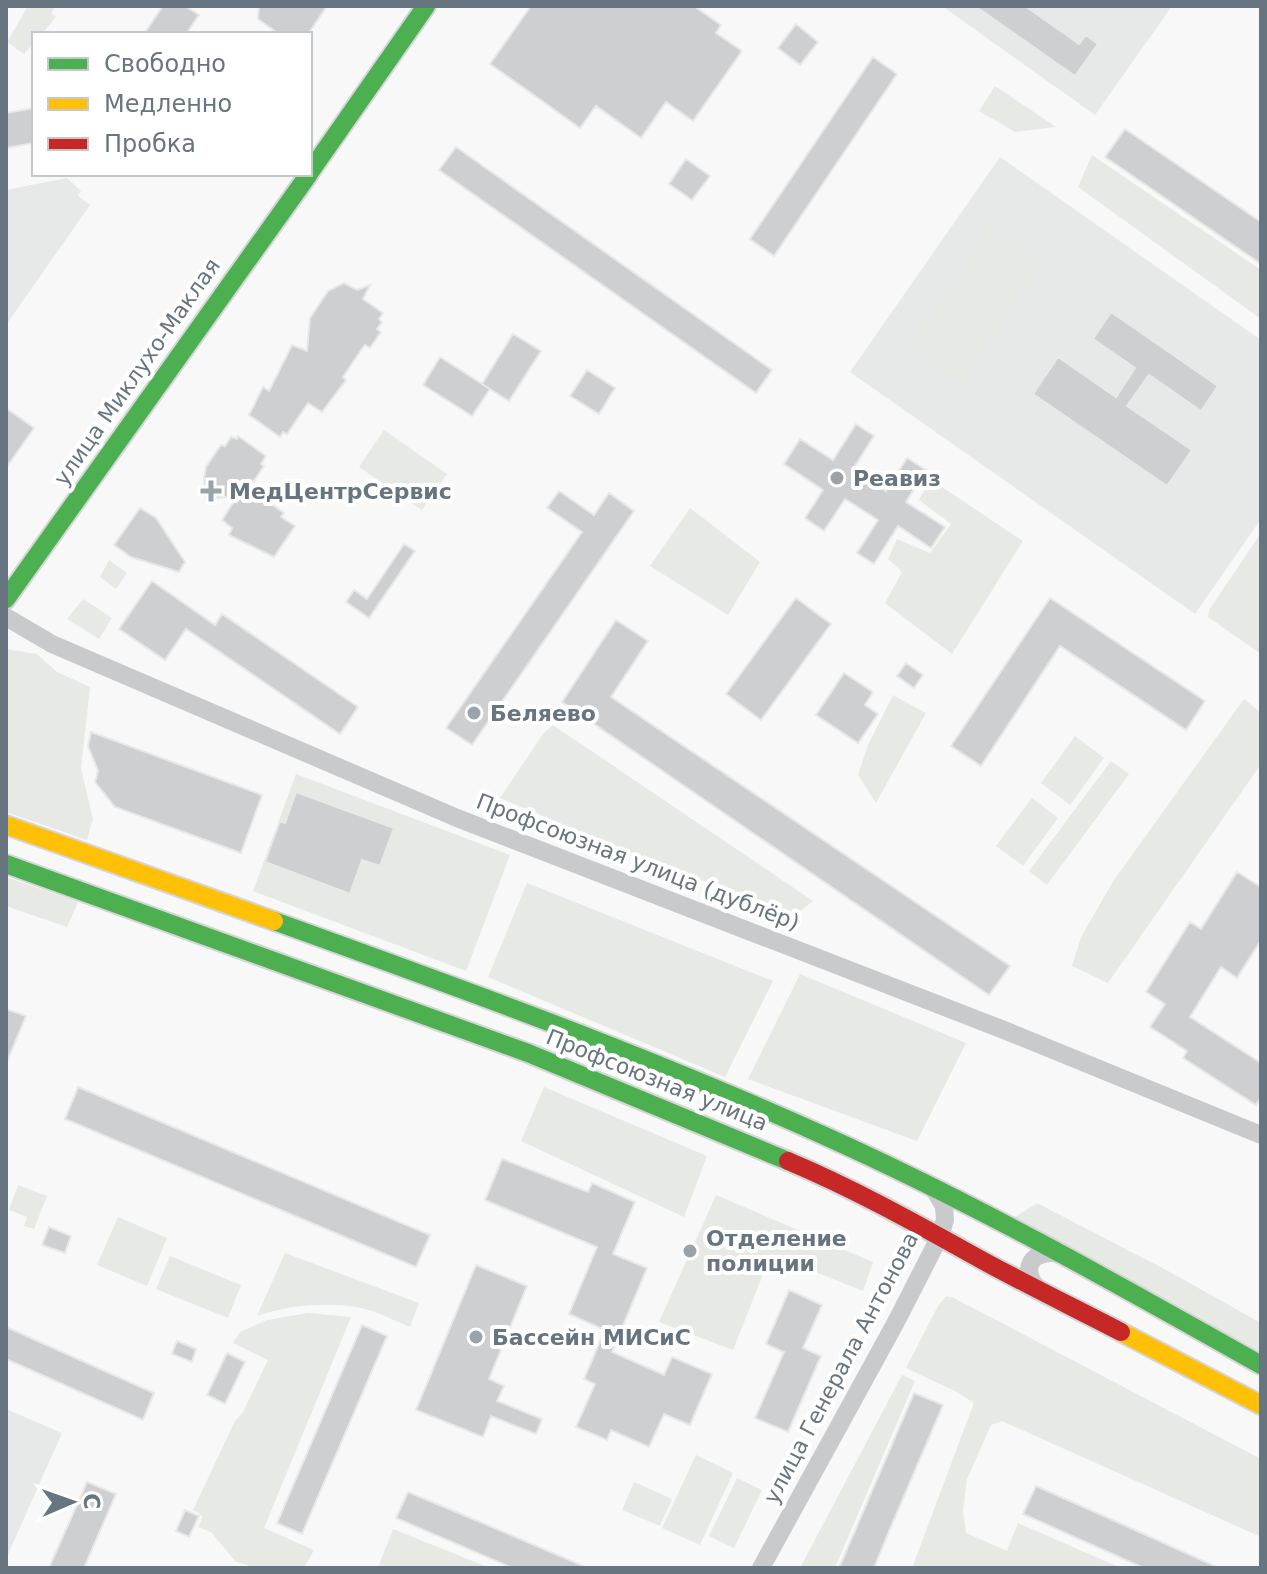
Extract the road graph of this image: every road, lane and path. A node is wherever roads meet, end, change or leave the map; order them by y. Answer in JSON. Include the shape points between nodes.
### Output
{"nodes":[{"id":1,"x":426,"y":6,"type":"edge"},
{"id":2,"x":312,"y":169,"type":"edge"},
{"id":3,"x":307,"y":176,"type":"edge"},
{"id":4,"x":6,"y":599,"type":"edge"},
{"id":5,"x":6,"y":617,"type":"edge"},
{"id":6,"x":6,"y":825,"type":"edge"},
{"id":7,"x":6,"y":864,"type":"edge"},
{"id":8,"x":1261,"y":1135,"type":"edge"},
{"id":9,"x":934,"y":1188,"type":"junction"},
{"id":10,"x":940,"y":1236,"type":"junction"},
{"id":11,"x":1056,"y":1253,"type":"junction"},
{"id":12,"x":1038,"y":1289,"type":"junction"},
{"id":13,"x":1261,"y":1365,"type":"edge"},
{"id":14,"x":1261,"y":1405,"type":"edge"},
{"id":15,"x":761,"y":1568,"type":"edge"}],
"edges":[{"from":1,"to":2,"type":"main road","name":"улица Миклухо-Маклая"},
{"from":3,"to":4,"type":"main road","name":"улица Миклухо-Маклая"},
{"from":5,"to":8,"type":"street","name":"Профсоюзная улица (дублёр)","via":[[52,644],[457,818]]},
{"from":6,"to":9,"type":"main road","name":"Профсоюзная улица","via":[[579,1034],[752,1104]]},
{"from":7,"to":10,"type":"main road","name":"Профсоюзная улица","via":[[528,1053],[815,1172]]},
{"from":9,"to":10,"type":"street","name":"улица Генерала Антонова","via":[[944,1206]]},
{"from":9,"to":11,"type":"main road","name":"Профсоюзная улица"},
{"from":10,"to":12,"type":"main road","name":"Профсоюзная улица"},
{"from":10,"to":15,"type":"street","name":"улица Генерала Антонова"},
{"from":11,"to":12,"type":"street","via":[[1032,1259],[1032,1282]]},
{"from":11,"to":13,"type":"main road","name":"Профсоюзная улица"},
{"from":12,"to":14,"type":"main road","name":"Профсоюзная улица"}]}
